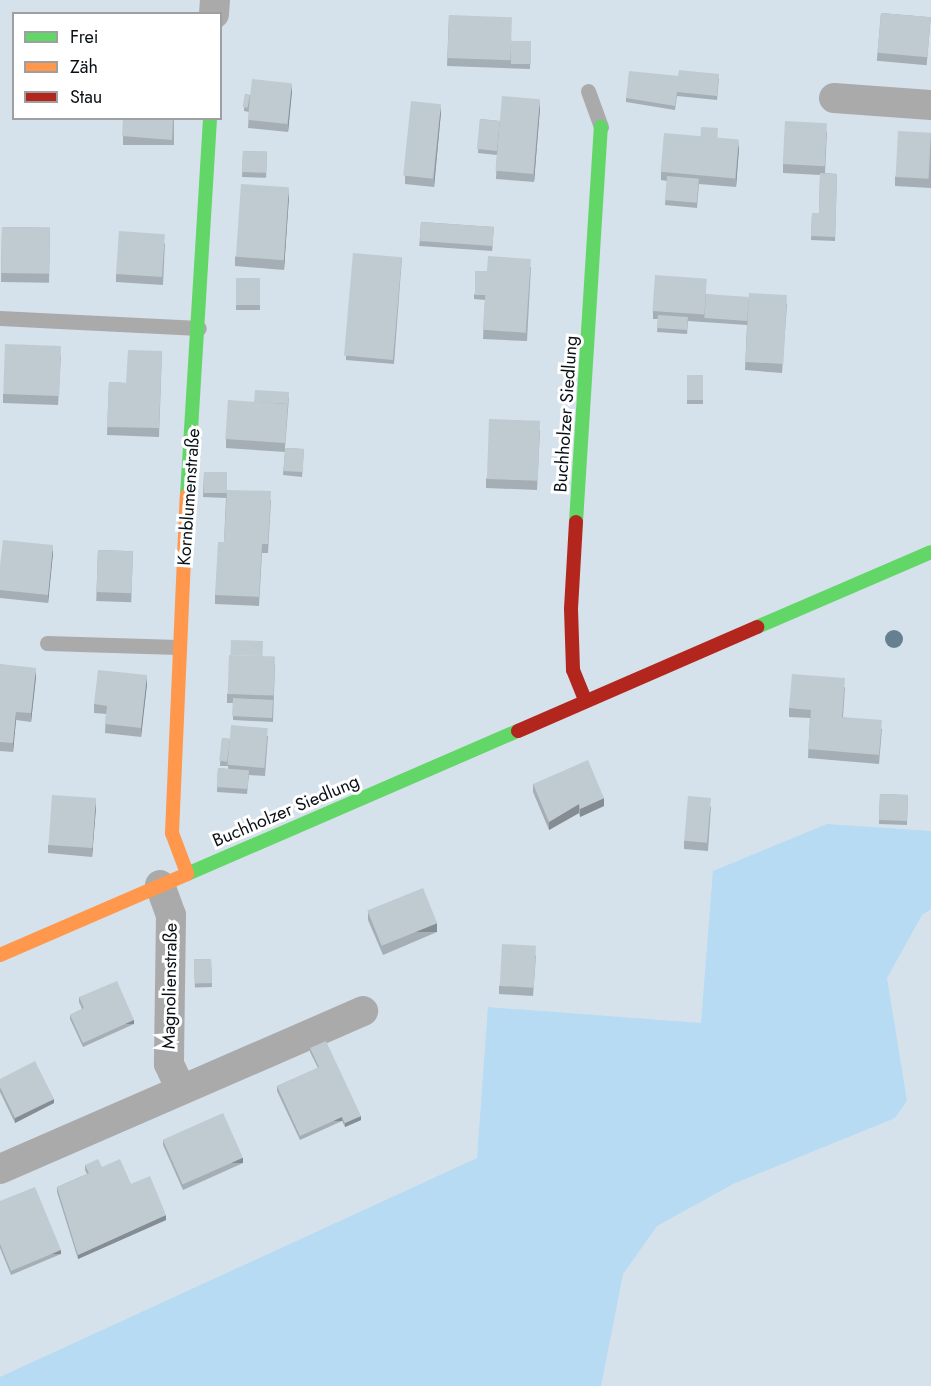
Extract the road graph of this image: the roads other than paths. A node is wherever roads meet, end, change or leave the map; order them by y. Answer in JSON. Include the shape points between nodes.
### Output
{"nodes":[{"id":1,"x":588,"y":91,"type":"dead end"},
{"id":2,"x":834,"y":98,"type":"dead end"},
{"id":3,"x":931,"y":105,"type":"edge"},
{"id":4,"x":210,"y":120,"type":"edge"},
{"id":5,"x":601,"y":127,"type":"joint"},
{"id":6,"x":0,"y":318,"type":"edge"},
{"id":7,"x":199,"y":328,"type":"junction"},
{"id":8,"x":931,"y":552,"type":"edge"},
{"id":9,"x":47,"y":643,"type":"dead end"},
{"id":10,"x":178,"y":647,"type":"junction"},
{"id":11,"x":585,"y":700,"type":"junction"},
{"id":12,"x":187,"y":873,"type":"junction"},
{"id":13,"x":160,"y":885,"type":"junction"},
{"id":14,"x":0,"y":955,"type":"edge"},
{"id":15,"x":363,"y":1011,"type":"dead end"},
{"id":16,"x":180,"y":1088,"type":"junction"},
{"id":17,"x":0,"y":1169,"type":"edge"}],
"edges":[{"from":1,"to":5,"type":"lane"},
{"from":2,"to":3,"type":"street"},
{"from":4,"to":7,"type":"street","name":"Kornblumenstraße"},
{"from":5,"to":11,"type":"street","name":"Buchholzer Siedlung","via":[[571,609],[573,670]]},
{"from":6,"to":7,"type":"lane"},
{"from":7,"to":10,"type":"street","name":"Kornblumenstraße"},
{"from":8,"to":11,"type":"street","name":"Buchholzer Siedlung"},
{"from":9,"to":10,"type":"lane"},
{"from":10,"to":12,"type":"street","name":"Kornblumenstraße","via":[[172,833]]},
{"from":11,"to":12,"type":"street","name":"Buchholzer Siedlung"},
{"from":12,"to":13,"type":"street","name":"Buchholzer Siedlung"},
{"from":13,"to":14,"type":"street","name":"Buchholzer Siedlung"},
{"from":13,"to":16,"type":"street","name":"Magnolienstraße","via":[[171,915],[169,1064]]},
{"from":15,"to":16,"type":"street"},
{"from":16,"to":17,"type":"street"}]}
